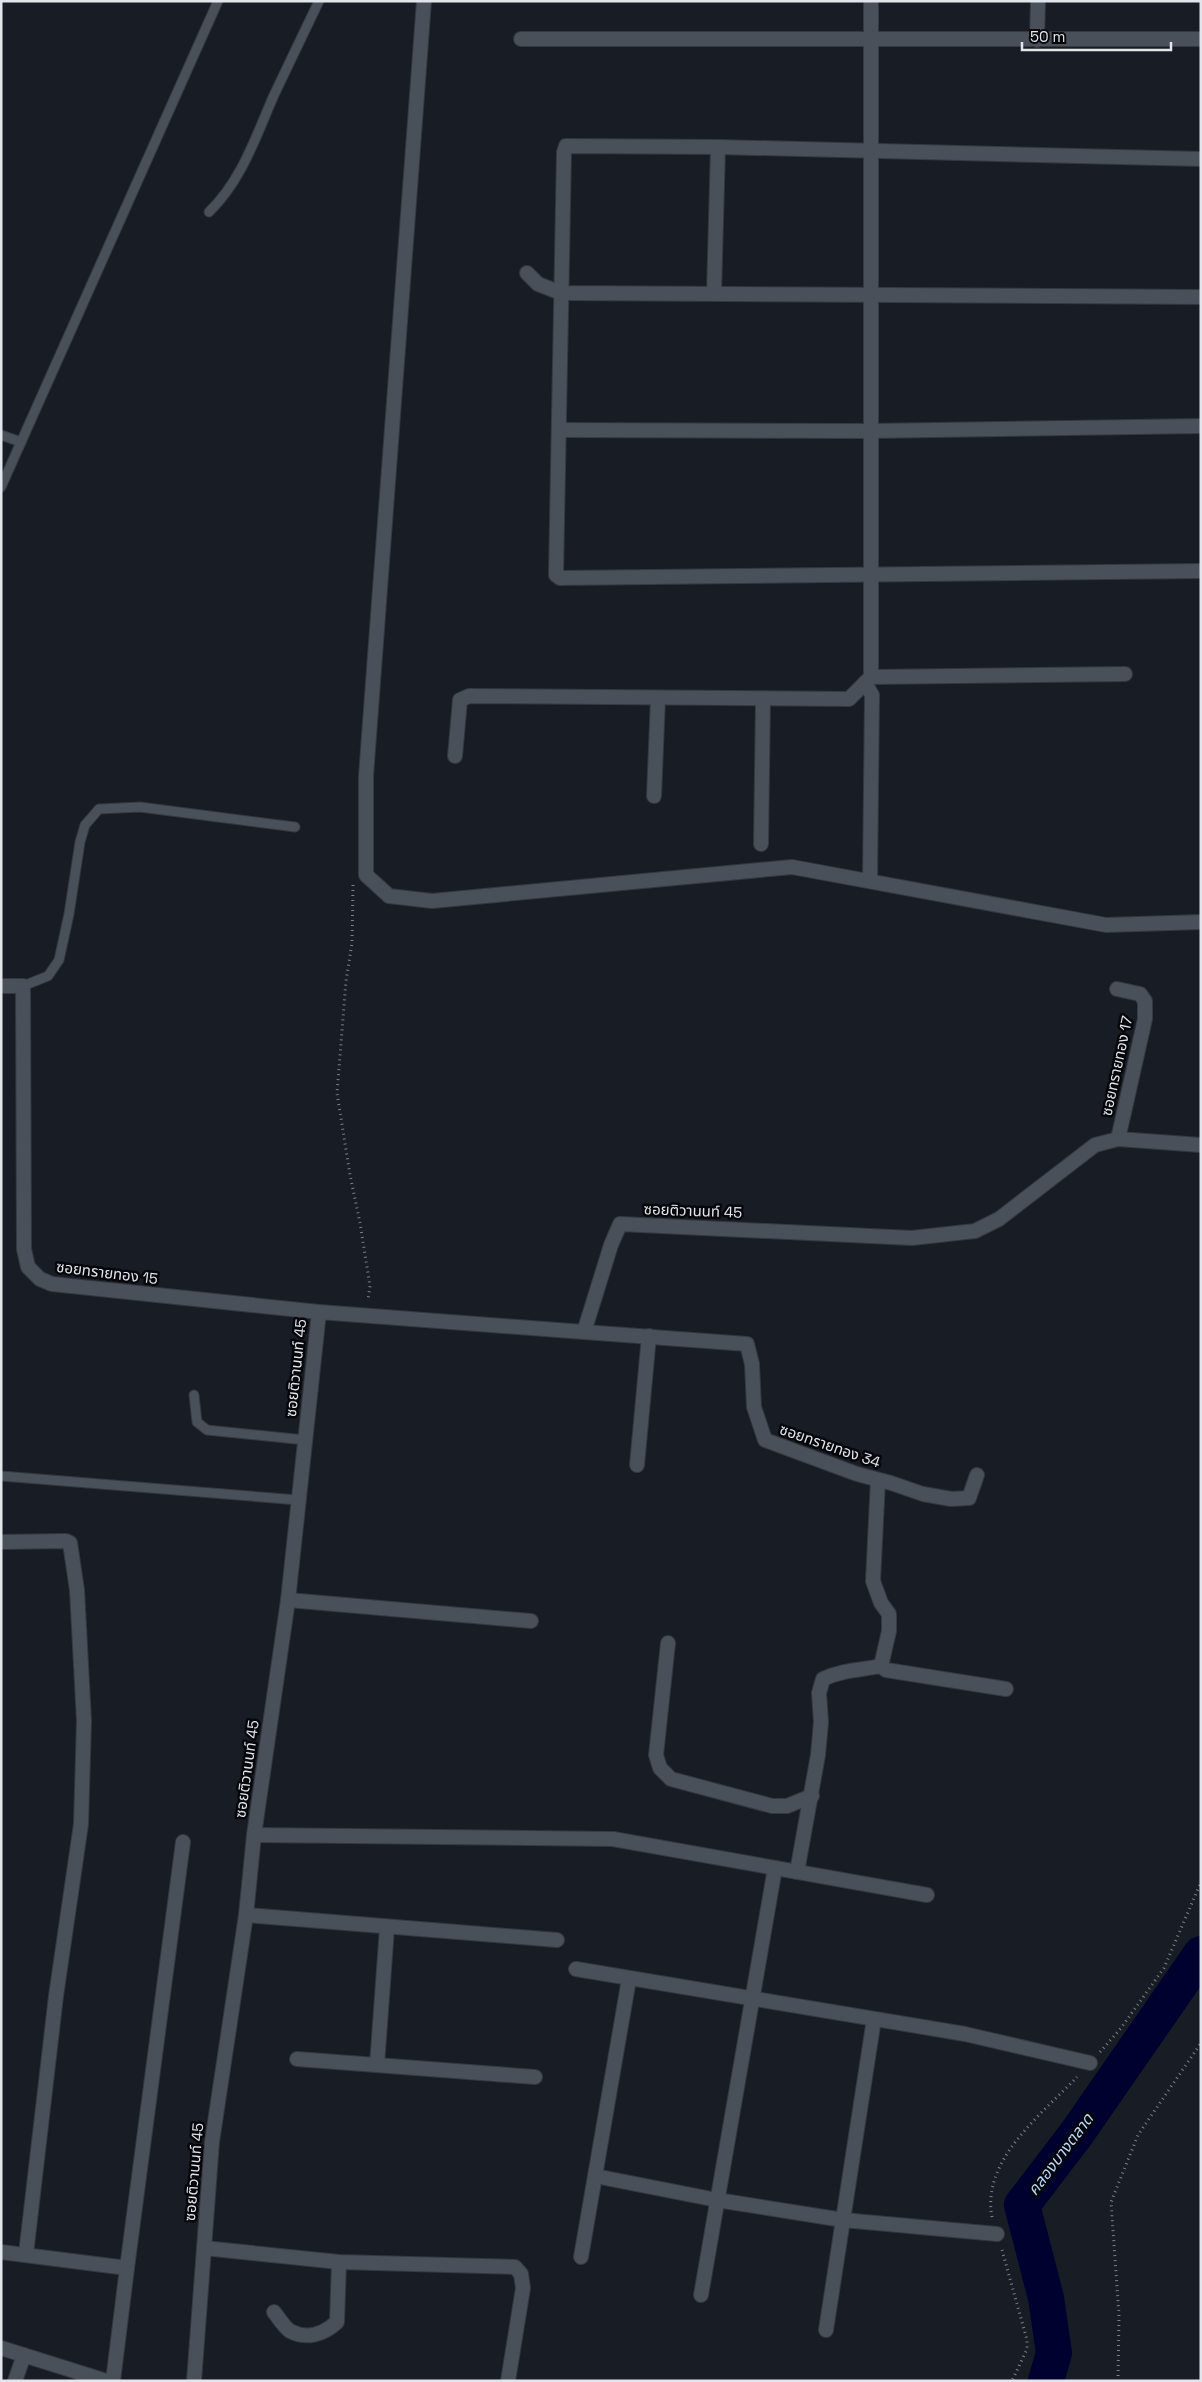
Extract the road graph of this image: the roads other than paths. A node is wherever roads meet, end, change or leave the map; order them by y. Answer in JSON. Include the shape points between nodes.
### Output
{"nodes":[{"id":1,"x":218,"y":1,"type":"edge"},
{"id":2,"x":319,"y":1,"type":"edge"},
{"id":3,"x":424,"y":1,"type":"edge"},
{"id":4,"x":871,"y":1,"type":"edge"},
{"id":5,"x":1038,"y":1,"type":"edge"},
{"id":6,"x":521,"y":39,"type":"dead end"},
{"id":7,"x":871,"y":39,"type":"junction"},
{"id":8,"x":1201,"y":39,"type":"edge"},
{"id":9,"x":1038,"y":40,"type":"junction"},
{"id":10,"x":718,"y":147,"type":"junction"},
{"id":11,"x":871,"y":151,"type":"junction"},
{"id":12,"x":1201,"y":159,"type":"edge"},
{"id":13,"x":209,"y":212,"type":"dead end"},
{"id":14,"x":527,"y":273,"type":"dead end"},
{"id":15,"x":561,"y":293,"type":"junction"},
{"id":16,"x":714,"y":294,"type":"junction"},
{"id":17,"x":871,"y":295,"type":"junction"},
{"id":18,"x":1201,"y":297,"type":"edge"},
{"id":19,"x":1201,"y":426,"type":"edge"},
{"id":20,"x":559,"y":430,"type":"junction"},
{"id":21,"x":870,"y":431,"type":"junction"},
{"id":22,"x":1,"y":435,"type":"edge"},
{"id":23,"x":22,"y":442,"type":"junction"},
{"id":24,"x":1,"y":487,"type":"edge"},
{"id":25,"x":1201,"y":571,"type":"edge"},
{"id":26,"x":870,"y":575,"type":"junction"},
{"id":27,"x":1125,"y":674,"type":"dead end"},
{"id":28,"x":868,"y":680,"type":"junction"},
{"id":29,"x":658,"y":698,"type":"junction"},
{"id":30,"x":763,"y":700,"type":"junction"},
{"id":31,"x":455,"y":756,"type":"dead end"},
{"id":32,"x":654,"y":796,"type":"dead end"},
{"id":33,"x":295,"y":827,"type":"dead end"},
{"id":34,"x":761,"y":844,"type":"dead end"},
{"id":35,"x":870,"y":881,"type":"junction"},
{"id":36,"x":1201,"y":922,"type":"edge"},
{"id":37,"x":1,"y":986,"type":"edge"},
{"id":38,"x":23,"y":986,"type":"junction"},
{"id":39,"x":1117,"y":989,"type":"dead end"},
{"id":40,"x":1118,"y":1139,"type":"junction"},
{"id":41,"x":1201,"y":1145,"type":"edge"},
{"id":42,"x":319,"y":1312,"type":"junction"},
{"id":43,"x":584,"y":1332,"type":"junction"},
{"id":44,"x":649,"y":1336,"type":"junction"},
{"id":45,"x":194,"y":1395,"type":"dead end"},
{"id":46,"x":305,"y":1440,"type":"junction"},
{"id":47,"x":637,"y":1465,"type":"dead end"},
{"id":48,"x":977,"y":1475,"type":"dead end"},
{"id":49,"x":1,"y":1476,"type":"edge"},
{"id":50,"x":878,"y":1480,"type":"junction"},
{"id":51,"x":298,"y":1500,"type":"junction"},
{"id":52,"x":1,"y":1542,"type":"edge"},
{"id":53,"x":288,"y":1600,"type":"junction"},
{"id":54,"x":531,"y":1621,"type":"dead end"},
{"id":55,"x":668,"y":1643,"type":"dead end"},
{"id":56,"x":881,"y":1666,"type":"junction"},
{"id":57,"x":1006,"y":1689,"type":"dead end"},
{"id":58,"x":812,"y":1796,"type":"junction"},
{"id":59,"x":254,"y":1835,"type":"junction"},
{"id":60,"x":183,"y":1842,"type":"dead end"},
{"id":61,"x":775,"y":1868,"type":"junction"},
{"id":62,"x":797,"y":1872,"type":"junction"},
{"id":63,"x":927,"y":1895,"type":"dead end"},
{"id":64,"x":246,"y":1915,"type":"junction"},
{"id":65,"x":387,"y":1928,"type":"junction"},
{"id":66,"x":557,"y":1940,"type":"dead end"},
{"id":67,"x":576,"y":1969,"type":"dead end"},
{"id":68,"x":629,"y":1979,"type":"junction"},
{"id":69,"x":752,"y":1998,"type":"junction"},
{"id":70,"x":874,"y":2019,"type":"junction"},
{"id":71,"x":297,"y":2059,"type":"dead end"},
{"id":72,"x":1090,"y":2064,"type":"road end"},
{"id":73,"x":377,"y":2065,"type":"junction"},
{"id":74,"x":535,"y":2077,"type":"dead end"},
{"id":75,"x":595,"y":2176,"type":"junction"},
{"id":76,"x":717,"y":2200,"type":"junction"},
{"id":77,"x":843,"y":2220,"type":"junction"},
{"id":78,"x":997,"y":2234,"type":"road end"},
{"id":79,"x":204,"y":2248,"type":"junction"},
{"id":80,"x":1,"y":2252,"type":"edge"},
{"id":81,"x":26,"y":2254,"type":"junction"},
{"id":82,"x":581,"y":2257,"type":"dead end"},
{"id":83,"x":339,"y":2262,"type":"junction"},
{"id":84,"x":128,"y":2268,"type":"junction"},
{"id":85,"x":701,"y":2295,"type":"dead end"},
{"id":86,"x":274,"y":2312,"type":"dead end"},
{"id":87,"x":826,"y":2330,"type":"dead end"},
{"id":88,"x":1,"y":2348,"type":"edge"},
{"id":89,"x":24,"y":2355,"type":"junction"},
{"id":90,"x":15,"y":2381,"type":"edge"},
{"id":91,"x":106,"y":2381,"type":"edge"},
{"id":92,"x":113,"y":2381,"type":"edge"},
{"id":93,"x":194,"y":2381,"type":"edge"},
{"id":94,"x":508,"y":2381,"type":"edge"}],
"edges":[{"from":1,"to":23,"type":"lane"},
{"from":2,"to":13,"type":"lane","via":[[238,178]]},
{"from":3,"to":35,"type":"street","via":[[366,776],[366,875],[389,896],[432,901],[792,867]]},
{"from":4,"to":7,"type":"street"},
{"from":5,"to":9,"type":"street"},
{"from":6,"to":7,"type":"street"},
{"from":7,"to":9,"type":"street"},
{"from":7,"to":11,"type":"street"},
{"from":8,"to":9,"type":"street"},
{"from":10,"to":11,"type":"street"},
{"from":10,"to":15,"type":"street","via":[[566,146]]},
{"from":10,"to":16,"type":"street"},
{"from":11,"to":12,"type":"street"},
{"from":11,"to":17,"type":"street"},
{"from":14,"to":15,"type":"street","via":[[538,284]]},
{"from":15,"to":16,"type":"street"},
{"from":15,"to":20,"type":"street"},
{"from":16,"to":17,"type":"street"},
{"from":17,"to":18,"type":"street"},
{"from":17,"to":21,"type":"street"},
{"from":19,"to":21,"type":"street"},
{"from":20,"to":21,"type":"street"},
{"from":20,"to":26,"type":"street","via":[[556,575],[560,578]]},
{"from":21,"to":26,"type":"street"},
{"from":22,"to":23,"type":"lane"},
{"from":23,"to":24,"type":"lane"},
{"from":25,"to":26,"type":"street"},
{"from":26,"to":28,"type":"street"},
{"from":27,"to":28,"type":"street"},
{"from":28,"to":30,"type":"street","via":[[849,700]]},
{"from":28,"to":35,"type":"street","via":[[872,704]]},
{"from":29,"to":30,"type":"street"},
{"from":29,"to":31,"type":"street","via":[[463,696],[459,704]]},
{"from":29,"to":32,"type":"street"},
{"from":30,"to":34,"type":"street"},
{"from":33,"to":38,"type":"lane","via":[[140,808],[99,809],[85,825],[80,842],[70,914],[59,960],[48,976]]},
{"from":35,"to":36,"type":"street","via":[[1106,925]]},
{"from":37,"to":38,"type":"street"},
{"from":38,"to":42,"type":"street","name":"ซอยทรายทอง 15","via":[[22,1222],[28,1266],[40,1279],[52,1284]]},
{"from":39,"to":40,"type":"street","name":"ซอยทรายทอง 17","via":[[1140,994],[1145,1001],[1145,1020]]},
{"from":40,"to":41,"type":"street","name":"ซอยติวานนท์ 45"},
{"from":40,"to":43,"type":"street","name":"ซอยติวานนท์ 45","via":[[1096,1144],[999,1218],[975,1231],[912,1238],[620,1224]]},
{"from":42,"to":43,"type":"street","name":"ซอยติวานนท์ 45"},
{"from":42,"to":46,"type":"street","name":"ซอยติวานนท์ 45"},
{"from":43,"to":44,"type":"street","name":"ซอยทรายทอง 34"},
{"from":44,"to":47,"type":"street"},
{"from":44,"to":50,"type":"street","name":"ซอยทรายทอง 34","via":[[747,1344],[752,1364],[754,1407],[766,1440]]},
{"from":45,"to":46,"type":"lane","via":[[197,1422],[207,1430]]},
{"from":46,"to":51,"type":"street","name":"ซอยติวานนท์ 45"},
{"from":48,"to":50,"type":"street","name":"ซอยทรายทอง 34","via":[[969,1498],[951,1499]]},
{"from":49,"to":51,"type":"lane"},
{"from":50,"to":56,"type":"street","via":[[872,1581],[889,1614]]},
{"from":51,"to":53,"type":"street","name":"ซอยติวานนท์ 45"},
{"from":52,"to":81,"type":"street","via":[[36,1540],[70,1543],[77,1590],[84,1721],[81,1824],[56,1996]]},
{"from":53,"to":54,"type":"street"},
{"from":53,"to":59,"type":"street","name":"ซอยติวานนท์ 45"},
{"from":55,"to":58,"type":"street","via":[[656,1755],[660,1768],[671,1779],[772,1806],[787,1806]]},
{"from":56,"to":57,"type":"street","via":[[886,1670]]},
{"from":56,"to":58,"type":"street","via":[[841,1671],[823,1679],[819,1692],[821,1722]]},
{"from":58,"to":62,"type":"street"},
{"from":59,"to":61,"type":"street","via":[[613,1839]]},
{"from":59,"to":64,"type":"street","name":"ซอยติวานนท์ 45"},
{"from":60,"to":84,"type":"street"},
{"from":61,"to":62,"type":"street"},
{"from":61,"to":69,"type":"street"},
{"from":62,"to":63,"type":"street"},
{"from":64,"to":65,"type":"street"},
{"from":64,"to":79,"type":"street","name":"ซอยติวานนท์ 45","via":[[212,2142]]},
{"from":65,"to":66,"type":"street"},
{"from":65,"to":73,"type":"street"},
{"from":67,"to":68,"type":"street"},
{"from":68,"to":69,"type":"street"},
{"from":68,"to":75,"type":"street"},
{"from":69,"to":70,"type":"street"},
{"from":69,"to":76,"type":"street"},
{"from":70,"to":72,"type":"street","via":[[965,2034]]},
{"from":70,"to":77,"type":"street"},
{"from":71,"to":73,"type":"street"},
{"from":73,"to":74,"type":"street"},
{"from":75,"to":76,"type":"street"},
{"from":75,"to":82,"type":"street"},
{"from":76,"to":77,"type":"street"},
{"from":76,"to":85,"type":"street"},
{"from":77,"to":78,"type":"street"},
{"from":77,"to":87,"type":"street"},
{"from":79,"to":83,"type":"street"},
{"from":79,"to":93,"type":"street","name":"ซอยติวานนท์ 45"},
{"from":80,"to":81,"type":"street"},
{"from":81,"to":84,"type":"street"},
{"from":83,"to":86,"type":"street","via":[[337,2322],[330,2328],[321,2334],[307,2335],[289,2330]]},
{"from":83,"to":94,"type":"street","via":[[515,2267],[521,2274],[523,2288]]},
{"from":84,"to":92,"type":"street"},
{"from":88,"to":89,"type":"street"},
{"from":89,"to":90,"type":"street"},
{"from":89,"to":91,"type":"street"}]}
